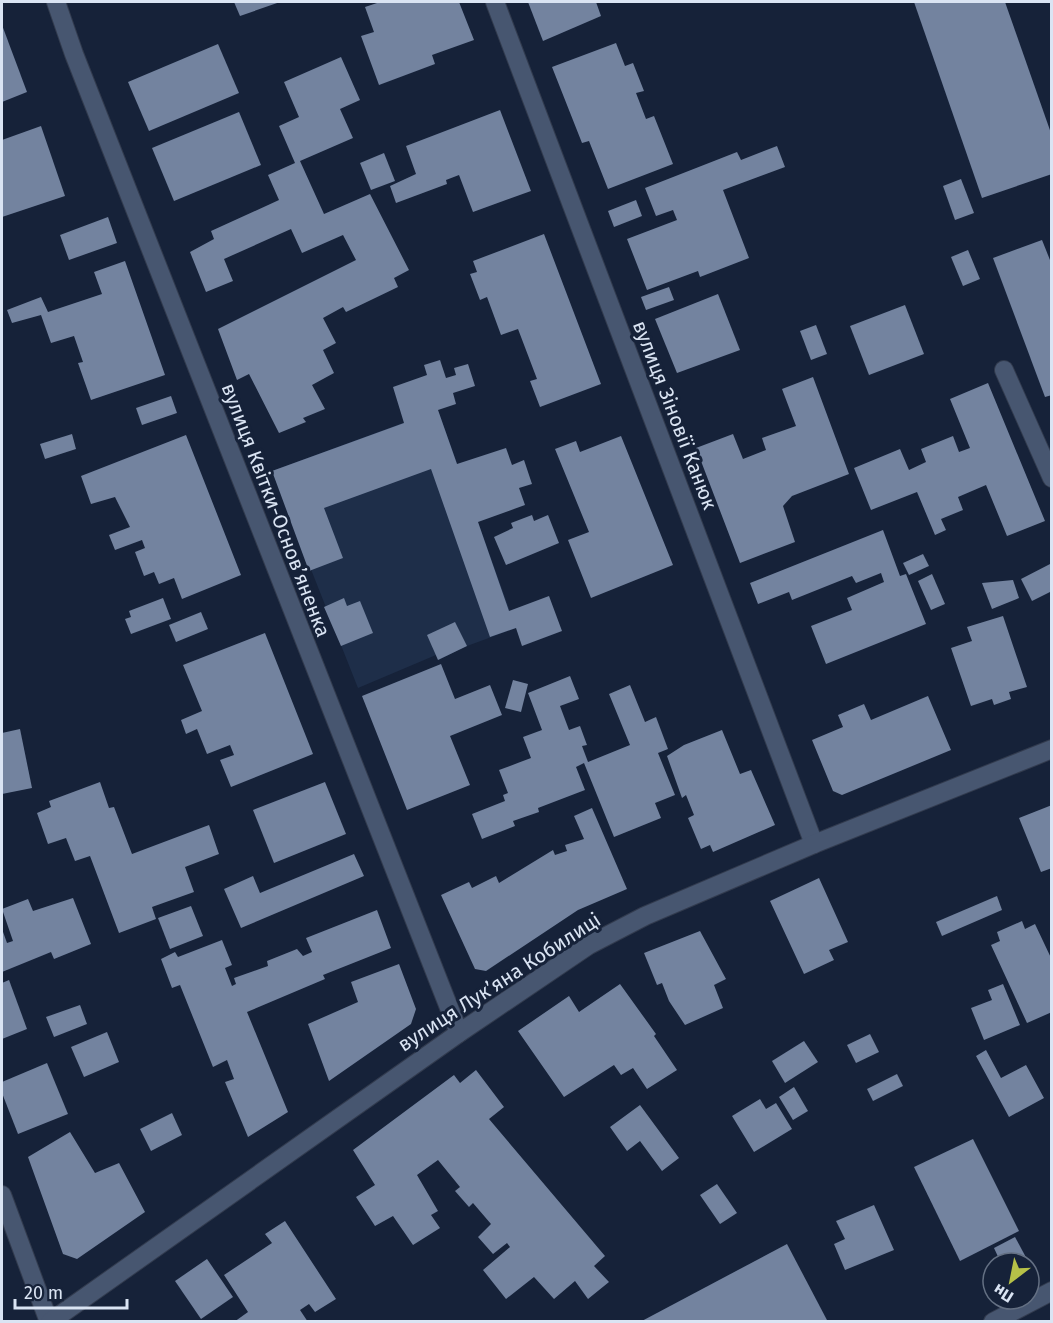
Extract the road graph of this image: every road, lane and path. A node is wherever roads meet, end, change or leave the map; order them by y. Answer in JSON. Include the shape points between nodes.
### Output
{"nodes":[{"id":1,"x":56,"y":2,"type":"edge"},
{"id":2,"x":495,"y":2,"type":"edge"},
{"id":3,"x":1004,"y":370,"type":"dead end"},
{"id":4,"x":1052,"y":478,"type":"edge"},
{"id":5,"x":1052,"y":749,"type":"edge"},
{"id":6,"x":814,"y":844,"type":"junction"},
{"id":7,"x":459,"y":1033,"type":"junction"},
{"id":8,"x":2,"y":1195,"type":"edge"},
{"id":9,"x":1052,"y":1291,"type":"edge"},
{"id":10,"x":50,"y":1322,"type":"edge"},
{"id":11,"x":993,"y":1322,"type":"edge"}],
"edges":[{"from":1,"to":7,"type":"street","name":"вулиця Квітки-Основʼяненка"},
{"from":2,"to":6,"type":"street","name":"вулиця Зіновії Канюк"},
{"from":3,"to":4,"type":"street"},
{"from":5,"to":6,"type":"street","name":"вулиця Лукʼяна Кобилиці"},
{"from":6,"to":7,"type":"street","name":"вулиця Лукʼяна Кобилиці","via":[[645,916],[589,945]]},
{"from":7,"to":10,"type":"street","name":"вулиця Лукʼяна Кобилиці"},
{"from":8,"to":10,"type":"street"},
{"from":9,"to":11,"type":"street"}]}
